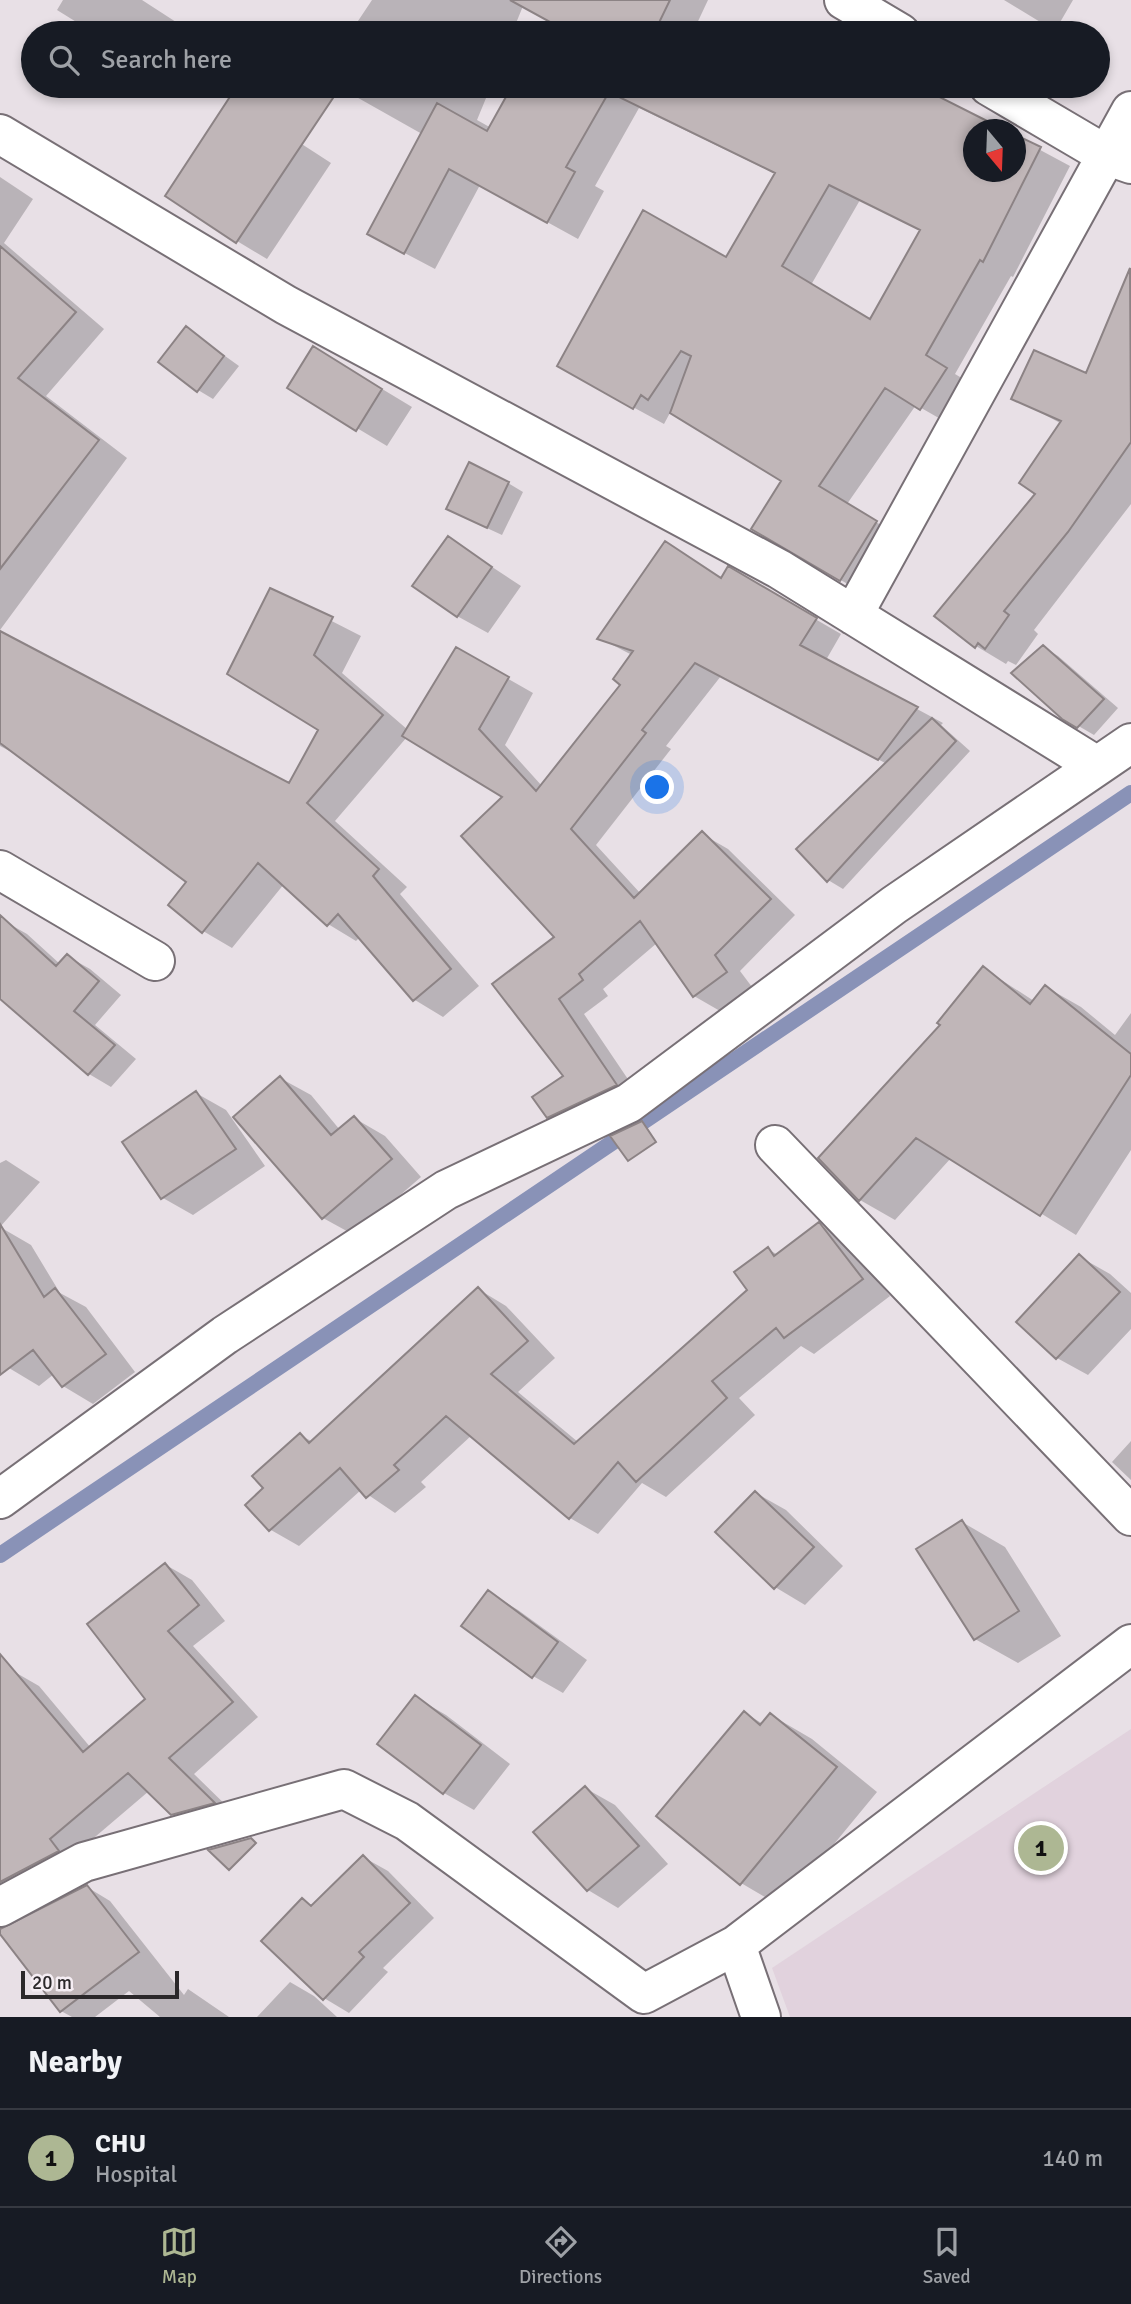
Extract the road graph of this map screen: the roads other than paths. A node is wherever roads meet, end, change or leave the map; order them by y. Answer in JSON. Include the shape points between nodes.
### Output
{"nodes":[{"id":1,"x":844,"y":0,"type":"edge"},
{"id":2,"x":880,"y":21,"type":"edge"},
{"id":3,"x":1010,"y":98,"type":"edge"},
{"id":4,"x":1131,"y":111,"type":"edge"},
{"id":5,"x":0,"y":134,"type":"edge"},
{"id":6,"x":1120,"y":160,"type":"edge"},
{"id":7,"x":853,"y":615,"type":"junction"},
{"id":8,"x":1131,"y":743,"type":"edge"},
{"id":9,"x":1097,"y":766,"type":"junction"},
{"id":10,"x":0,"y":870,"type":"edge"},
{"id":11,"x":155,"y":961,"type":"dead end"},
{"id":12,"x":775,"y":1145,"type":"dead end"},
{"id":13,"x":0,"y":1499,"type":"edge"},
{"id":14,"x":1131,"y":1516,"type":"edge"},
{"id":15,"x":1131,"y":1644,"type":"edge"},
{"id":16,"x":0,"y":1906,"type":"edge"},
{"id":17,"x":736,"y":1945,"type":"junction"},
{"id":18,"x":761,"y":2017,"type":"edge"}],
"edges":[{"from":1,"to":2,"type":"street"},
{"from":3,"to":6,"type":"street"},
{"from":4,"to":6,"type":"street"},
{"from":5,"to":7,"type":"street","via":[[286,305],[779,569]]},
{"from":6,"to":7,"type":"street"},
{"from":7,"to":9,"type":"street"},
{"from":8,"to":9,"type":"street"},
{"from":9,"to":13,"type":"street","via":[[894,905],[629,1103],[446,1190],[225,1335]]},
{"from":10,"to":11,"type":"street"},
{"from":12,"to":14,"type":"street"},
{"from":15,"to":17,"type":"street"},
{"from":16,"to":17,"type":"street","via":[[84,1862],[344,1789],[407,1821],[643,1994]]},
{"from":17,"to":18,"type":"street"}]}
